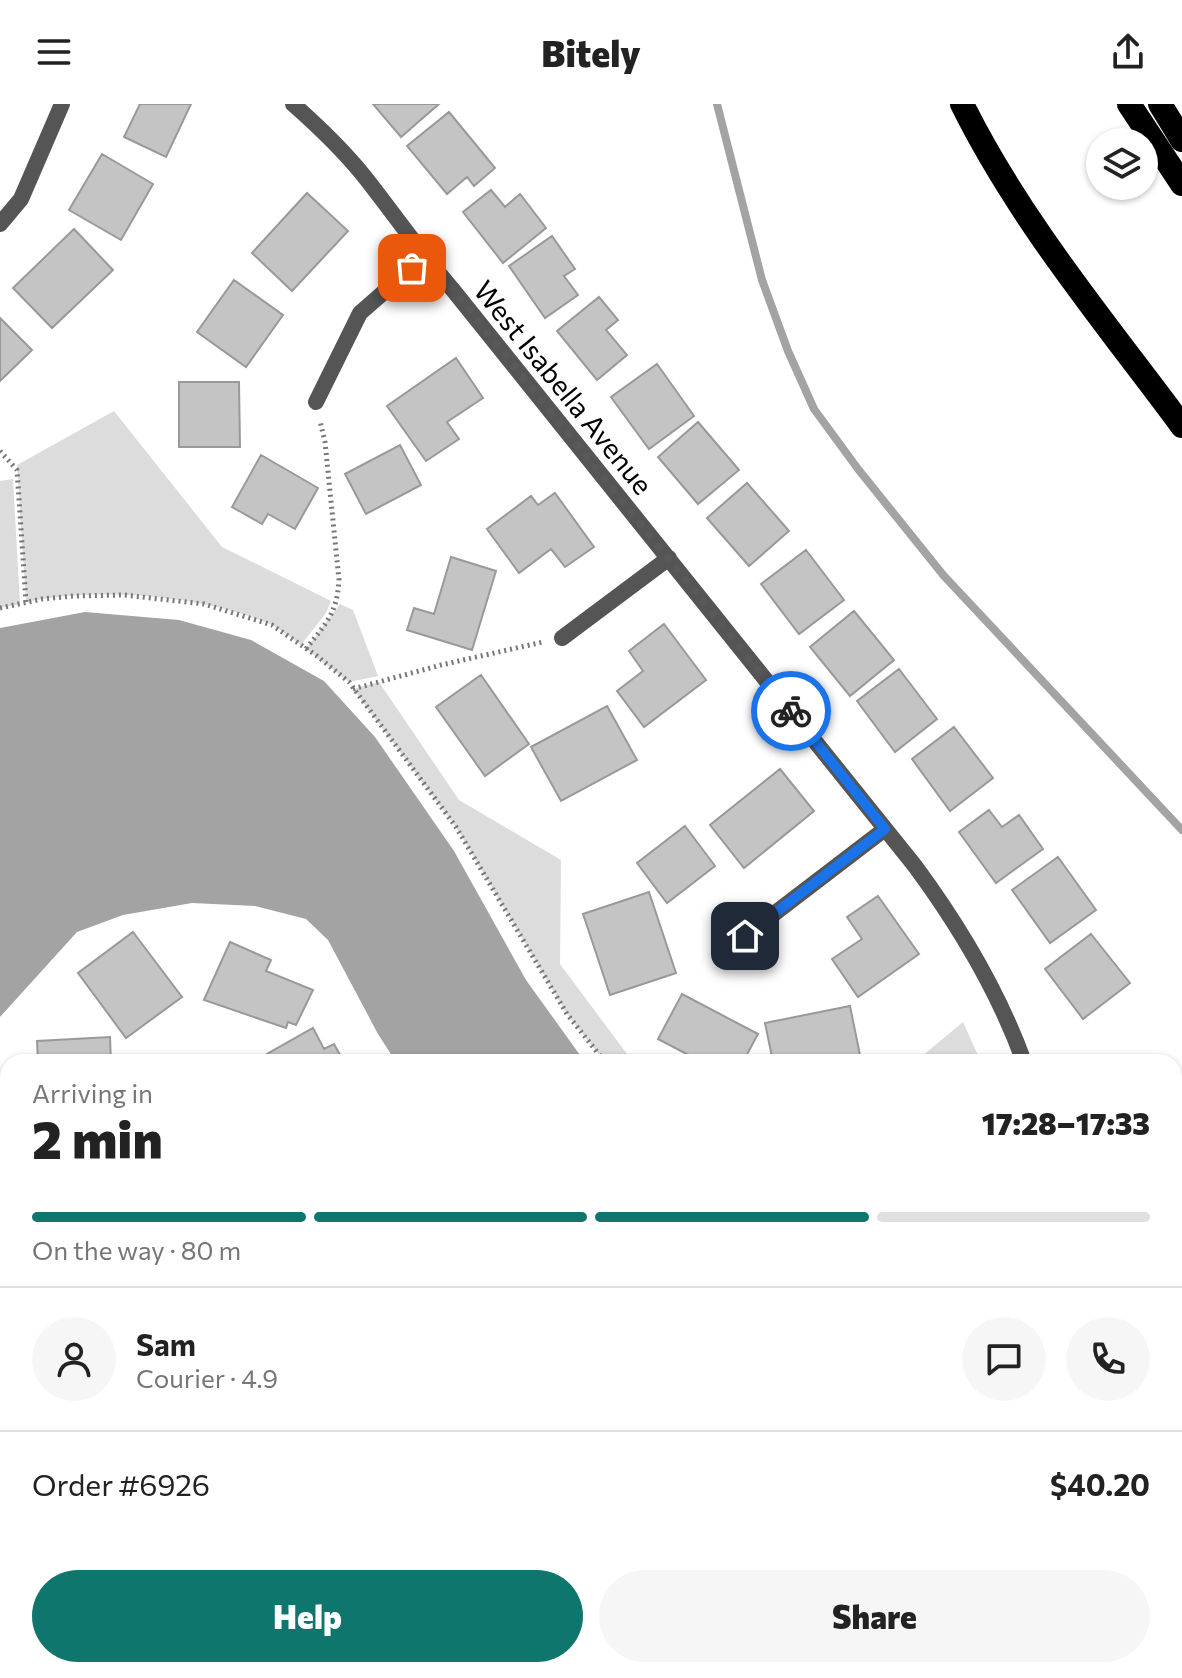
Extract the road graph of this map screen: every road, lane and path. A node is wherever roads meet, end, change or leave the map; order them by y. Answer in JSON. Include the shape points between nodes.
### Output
{"nodes":[{"id":1,"x":62,"y":104,"type":"edge"},
{"id":2,"x":293,"y":104,"type":"edge"},
{"id":3,"x":962,"y":104,"type":"edge"},
{"id":4,"x":1129,"y":104,"type":"edge"},
{"id":5,"x":1160,"y":104,"type":"edge"},
{"id":6,"x":1182,"y":140,"type":"edge"},
{"id":7,"x":1182,"y":184,"type":"edge"},
{"id":8,"x":0,"y":224,"type":"edge"},
{"id":9,"x":424,"y":257,"type":"junction"},
{"id":10,"x":316,"y":402,"type":"joint"},
{"id":11,"x":1182,"y":426,"type":"edge"},
{"id":12,"x":0,"y":451,"type":"edge"},
{"id":13,"x":669,"y":558,"type":"junction"},
{"id":14,"x":26,"y":602,"type":"junction"},
{"id":15,"x":0,"y":608,"type":"edge"},
{"id":16,"x":562,"y":638,"type":"joint"},
{"id":17,"x":306,"y":649,"type":"junction"},
{"id":18,"x":353,"y":689,"type":"junction"},
{"id":19,"x":885,"y":829,"type":"junction"},
{"id":20,"x":745,"y":936,"type":"dead end"},
{"id":21,"x":599,"y":1054,"type":"edge"},
{"id":22,"x":1021,"y":1054,"type":"edge"}],
"edges":[{"from":1,"to":8,"type":"street","via":[[21,199]]},
{"from":2,"to":9,"type":"street","name":"West Isabella Avenue","via":[[362,174]]},
{"from":3,"to":11,"type":"highway","via":[[1058,261]]},
{"from":4,"to":7,"type":"highway"},
{"from":5,"to":6,"type":"highway"},
{"from":9,"to":10,"type":"street","via":[[360,313]]},
{"from":9,"to":13,"type":"street","name":"West Isabella Avenue"},
{"from":10,"to":17,"type":"path","via":[[339,580],[334,612]]},
{"from":12,"to":14,"type":"path","via":[[17,470]]},
{"from":13,"to":16,"type":"street"},
{"from":13,"to":19,"type":"street","name":"West Isabella Avenue"},
{"from":14,"to":15,"type":"path"},
{"from":14,"to":17,"type":"path","via":[[124,595],[204,604],[272,625]]},
{"from":16,"to":18,"type":"path"},
{"from":17,"to":18,"type":"path"},
{"from":18,"to":21,"type":"path","via":[[456,827],[567,1014]]},
{"from":19,"to":20,"type":"street"},
{"from":19,"to":22,"type":"street","name":"West Isabella Avenue","via":[[950,913],[982,967]]}]}
